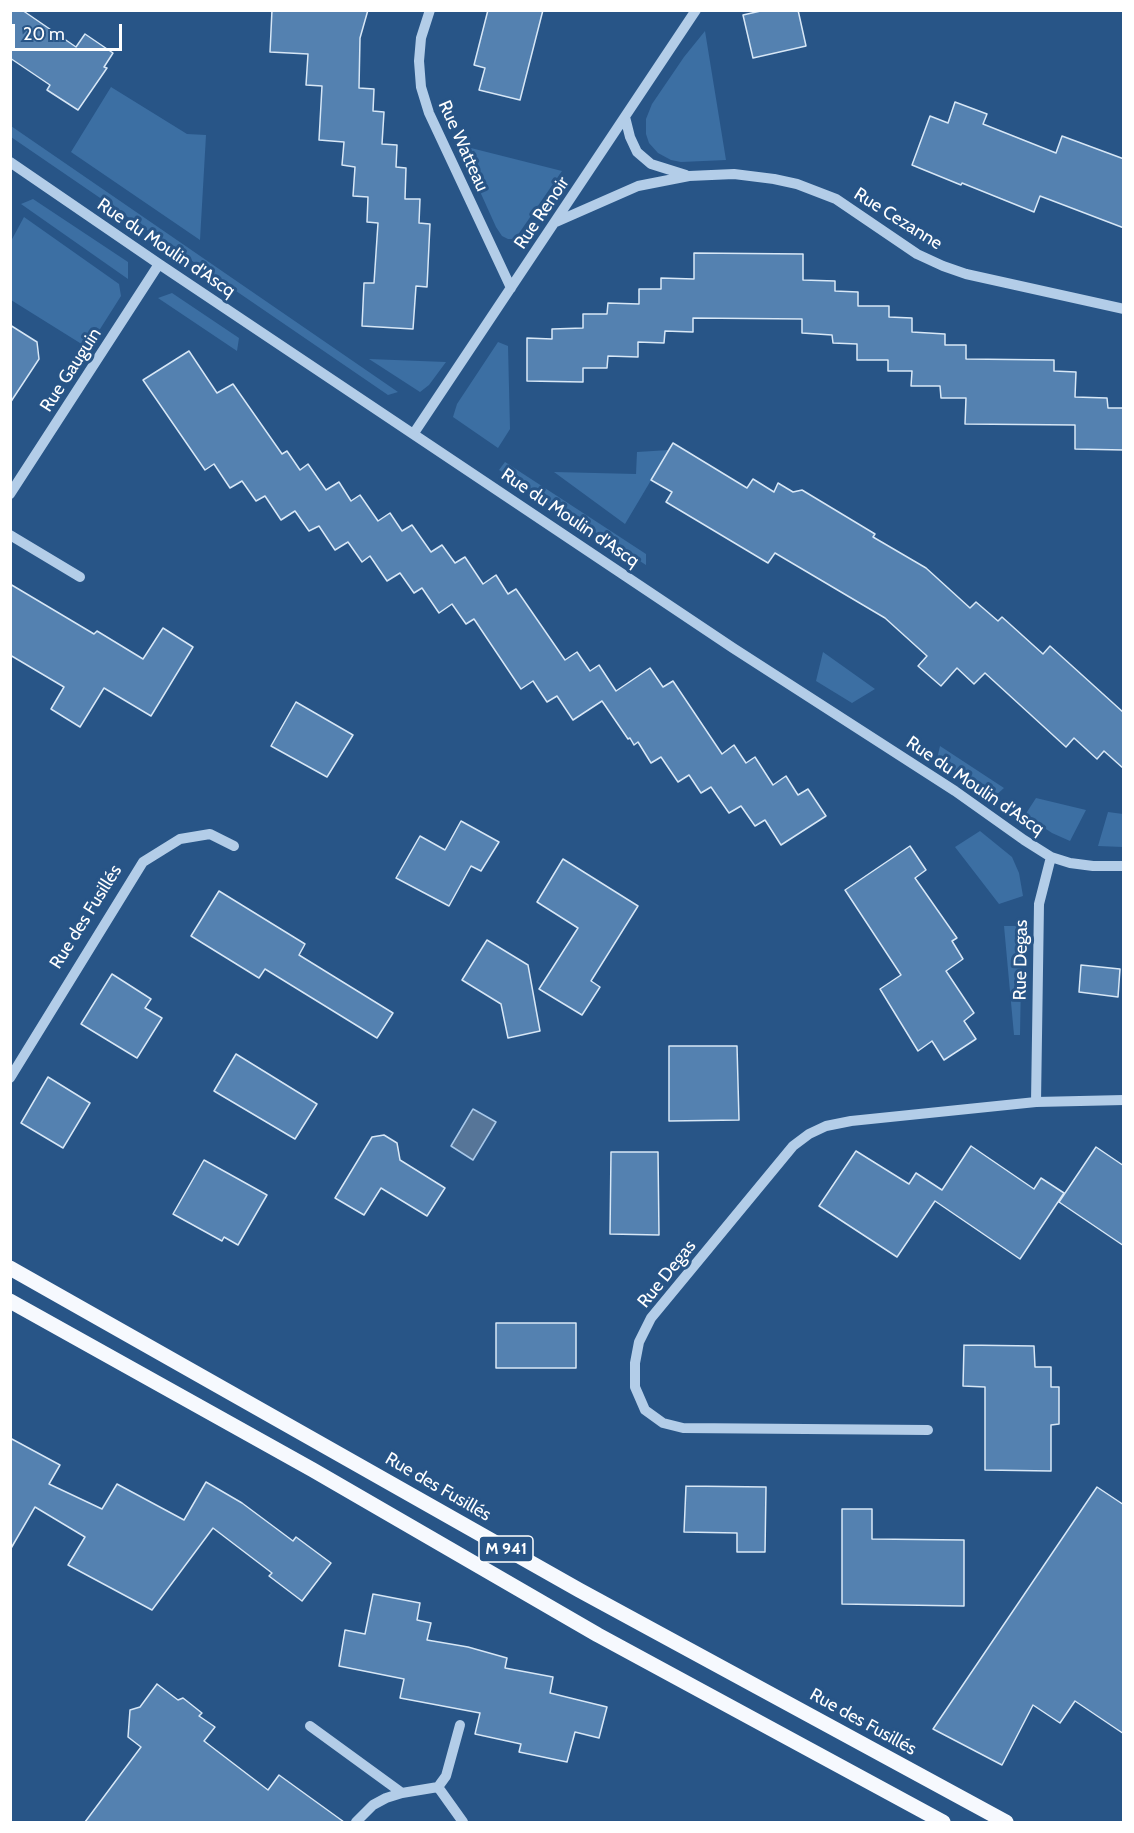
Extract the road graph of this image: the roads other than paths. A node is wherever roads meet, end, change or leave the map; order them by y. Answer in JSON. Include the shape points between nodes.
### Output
{"nodes":[{"id":1,"x":430,"y":10,"type":"edge"},
{"id":2,"x":696,"y":10,"type":"edge"},
{"id":3,"x":625,"y":117,"type":"junction"},
{"id":4,"x":10,"y":162,"type":"edge"},
{"id":5,"x":689,"y":176,"type":"junction"},
{"id":6,"x":556,"y":222,"type":"junction"},
{"id":7,"x":159,"y":264,"type":"junction"},
{"id":8,"x":511,"y":288,"type":"junction"},
{"id":9,"x":1124,"y":309,"type":"edge"},
{"id":10,"x":414,"y":433,"type":"junction"},
{"id":11,"x":10,"y":494,"type":"edge"},
{"id":12,"x":10,"y":534,"type":"edge"},
{"id":13,"x":80,"y":577,"type":"dead end"},
{"id":14,"x":234,"y":846,"type":"dead end"},
{"id":15,"x":1051,"y":857,"type":"junction"},
{"id":16,"x":1124,"y":866,"type":"edge"},
{"id":17,"x":10,"y":1078,"type":"edge"},
{"id":18,"x":1124,"y":1100,"type":"edge"},
{"id":19,"x":1036,"y":1102,"type":"junction"},
{"id":20,"x":10,"y":1268,"type":"edge"},
{"id":21,"x":10,"y":1301,"type":"edge"},
{"id":22,"x":928,"y":1430,"type":"dead end"},
{"id":23,"x":460,"y":1725,"type":"dead end"},
{"id":24,"x":310,"y":1726,"type":"dead end"},
{"id":25,"x":438,"y":1787,"type":"junction"},
{"id":26,"x":402,"y":1793,"type":"junction"},
{"id":27,"x":356,"y":1822,"type":"edge"},
{"id":28,"x":463,"y":1822,"type":"edge"},
{"id":29,"x":943,"y":1822,"type":"edge"},
{"id":30,"x":1006,"y":1822,"type":"edge"}],
"edges":[{"from":1,"to":8,"type":"street","name":"Rue Watteau","via":[[421,38],[421,87],[429,114]]},
{"from":2,"to":3,"type":"street","name":"Rue Renoir"},
{"from":3,"to":5,"type":"street","name":"Rue Cezanne","via":[[637,152],[651,164]]},
{"from":3,"to":6,"type":"street","name":"Rue Renoir"},
{"from":4,"to":7,"type":"street","name":"Rue du Moulin d'Ascq"},
{"from":5,"to":6,"type":"street","name":"Rue Cezanne","via":[[638,186]]},
{"from":5,"to":9,"type":"street","name":"Rue Cezanne","via":[[734,174],[797,184],[836,200],[917,254],[943,266]]},
{"from":6,"to":8,"type":"street","name":"Rue Renoir"},
{"from":7,"to":10,"type":"street","name":"Rue du Moulin d'Ascq"},
{"from":7,"to":11,"type":"street","name":"Rue Gauguin"},
{"from":8,"to":10,"type":"street","name":"Rue Renoir"},
{"from":10,"to":15,"type":"street","name":"Rue du Moulin d'Ascq"},
{"from":12,"to":13,"type":"street"},
{"from":14,"to":17,"type":"street","name":"Rue des Fusillés","via":[[210,834],[180,839],[143,862]]},
{"from":15,"to":16,"type":"street","name":"Rue du Moulin d'Ascq","via":[[1093,867]]},
{"from":15,"to":19,"type":"street","name":"Rue Degas","via":[[1038,904]]},
{"from":18,"to":19,"type":"street","name":"Rue Degas"},
{"from":19,"to":22,"type":"street","name":"Rue Degas","via":[[851,1121],[809,1134],[793,1146],[651,1318],[639,1342],[635,1387],[645,1410],[663,1423],[683,1428]]},
{"from":20,"to":30,"type":"main road","name":"Rue des Fusillés","number":"M 941","via":[[579,1590]]},
{"from":21,"to":29,"type":"main road","number":"M 941","via":[[598,1635]]},
{"from":23,"to":25,"type":"street","via":[[446,1776]]},
{"from":24,"to":26,"type":"street"},
{"from":25,"to":26,"type":"street"},
{"from":25,"to":28,"type":"street"},
{"from":26,"to":27,"type":"street","via":[[373,1806]]}]}
